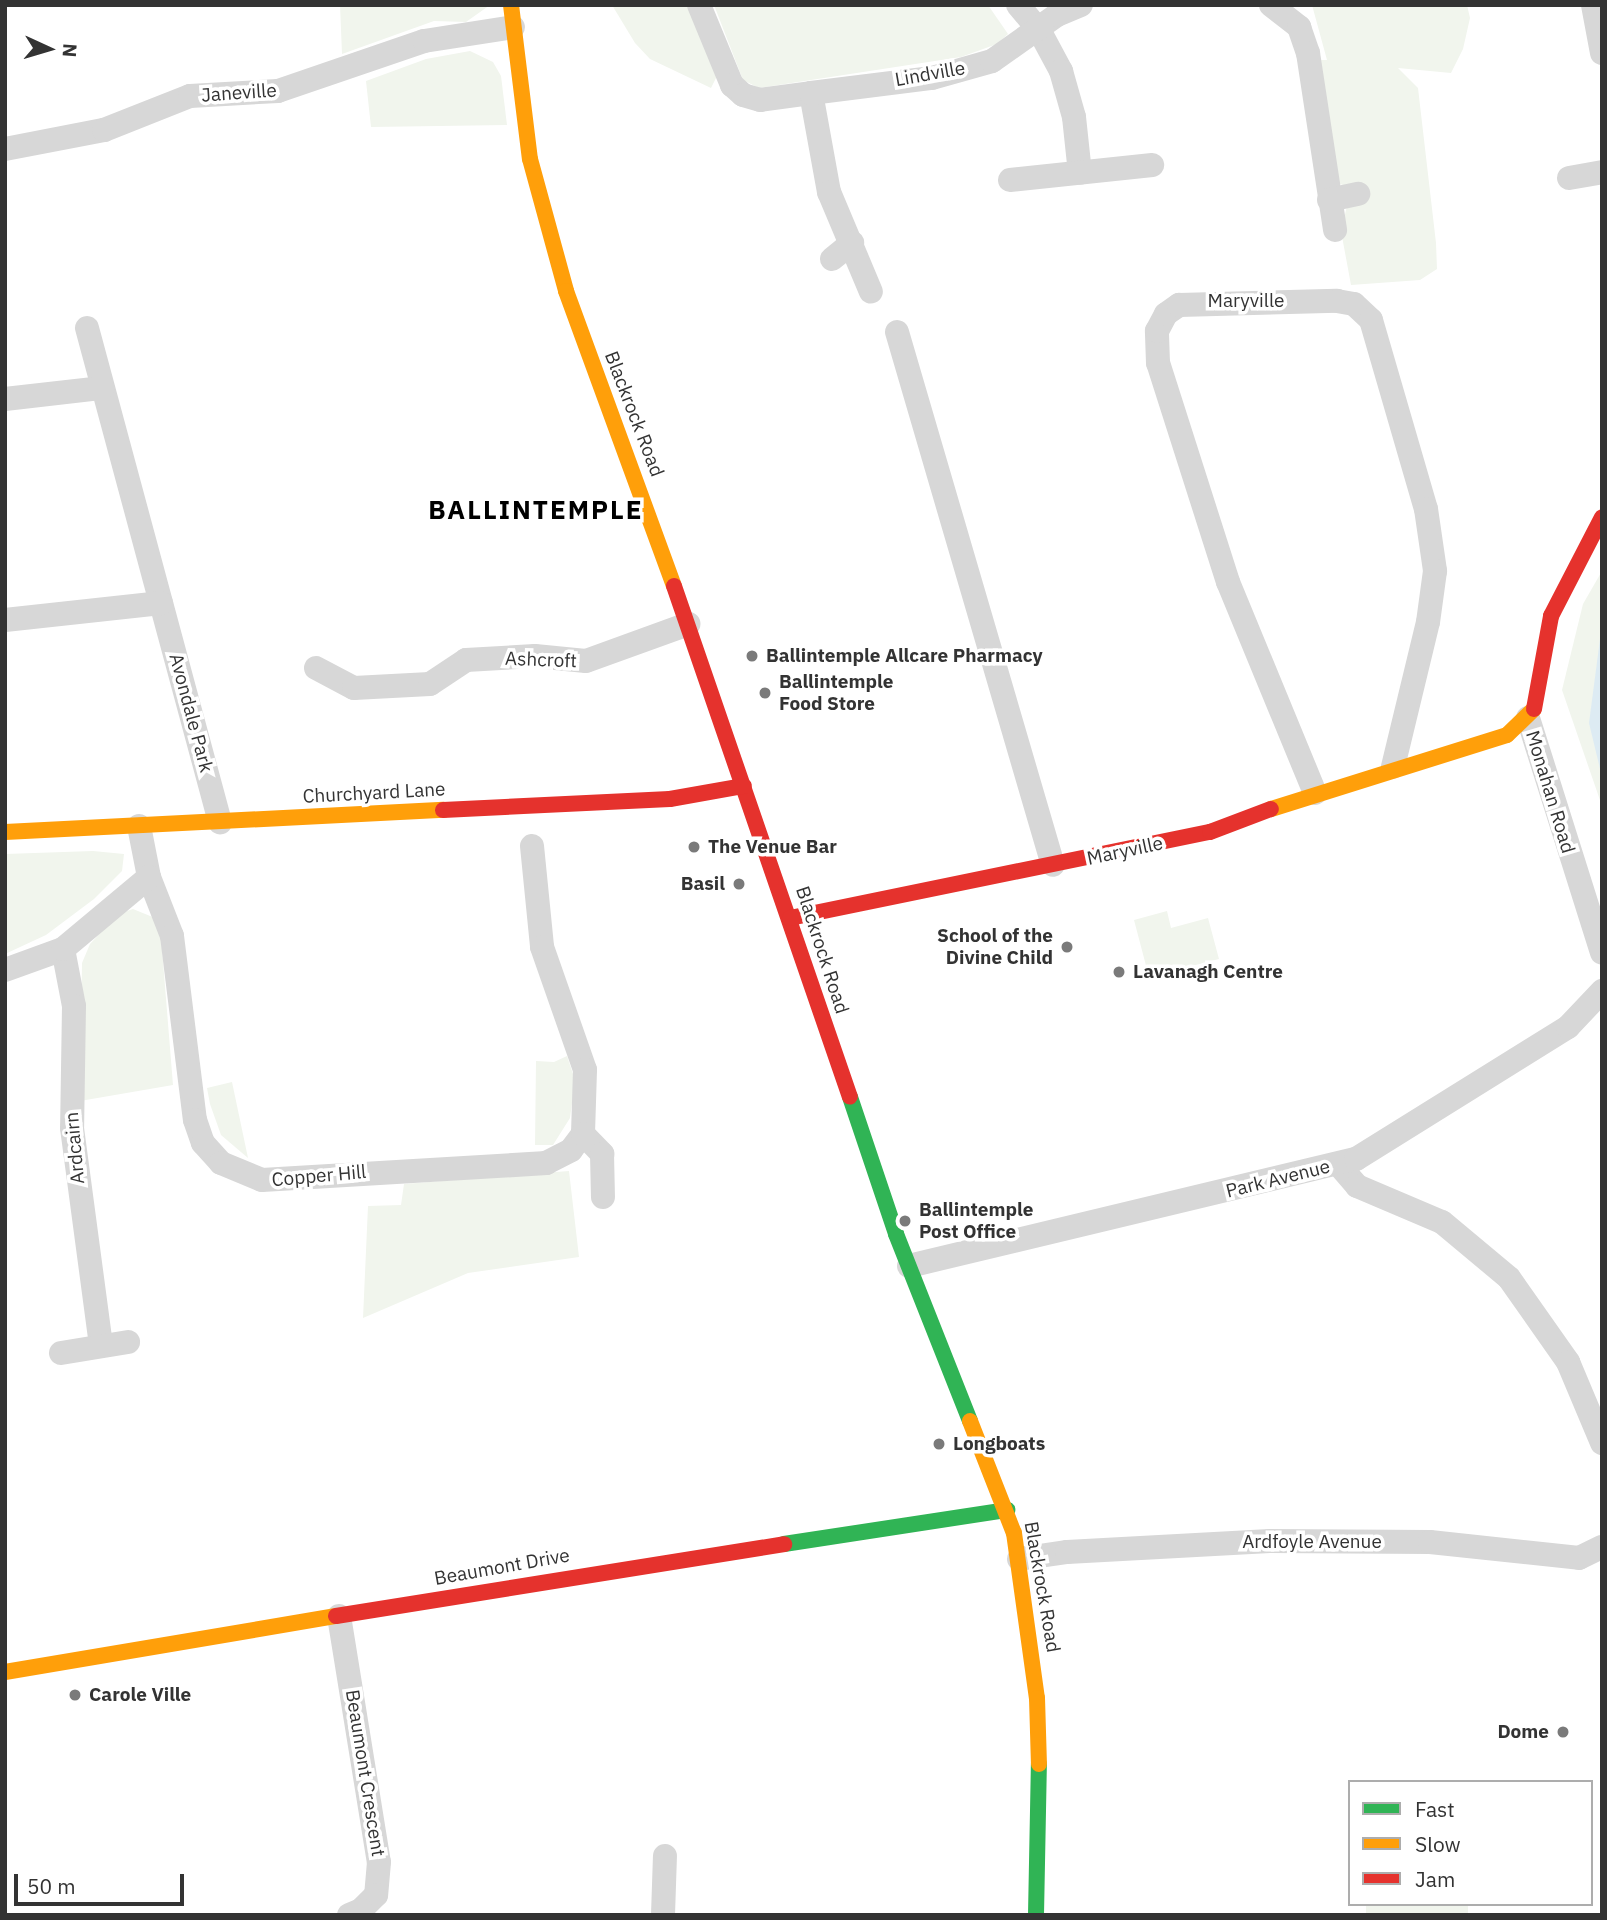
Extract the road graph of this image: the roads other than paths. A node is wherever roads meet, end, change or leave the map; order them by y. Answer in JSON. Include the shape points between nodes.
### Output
{"nodes":[{"id":1,"x":699,"y":5,"type":"edge"},
{"id":2,"x":1018,"y":5,"type":"edge"},
{"id":3,"x":1081,"y":5,"type":"edge"},
{"id":4,"x":1271,"y":5,"type":"edge"},
{"id":5,"x":1593,"y":5,"type":"edge"},
{"id":6,"x":512,"y":16,"type":"edge"},
{"id":7,"x":1039,"y":30,"type":"junction"},
{"id":8,"x":1602,"y":53,"type":"edge"},
{"id":9,"x":811,"y":93,"type":"junction"},
{"id":10,"x":5,"y":149,"type":"edge"},
{"id":11,"x":1152,"y":165,"type":"dead end"},
{"id":12,"x":1602,"y":172,"type":"edge"},
{"id":13,"x":1080,"y":173,"type":"junction"},
{"id":14,"x":1569,"y":178,"type":"dead end"},
{"id":15,"x":1010,"y":180,"type":"dead end"},
{"id":16,"x":1358,"y":194,"type":"dead end"},
{"id":17,"x":1329,"y":200,"type":"junction"},
{"id":18,"x":1335,"y":230,"type":"dead end"},
{"id":19,"x":852,"y":243,"type":"junction"},
{"id":20,"x":832,"y":259,"type":"dead end"},
{"id":21,"x":871,"y":292,"type":"dead end"},
{"id":22,"x":88,"y":328,"type":"dead end"},
{"id":23,"x":897,"y":332,"type":"dead end"},
{"id":24,"x":102,"y":387,"type":"junction"},
{"id":25,"x":5,"y":399,"type":"edge"},
{"id":26,"x":1602,"y":516,"type":"edge"},
{"id":27,"x":161,"y":603,"type":"junction"},
{"id":28,"x":5,"y":620,"type":"edge"},
{"id":29,"x":688,"y":624,"type":"junction"},
{"id":30,"x":316,"y":668,"type":"dead end"},
{"id":31,"x":1528,"y":718,"type":"junction"},
{"id":32,"x":1394,"y":767,"type":"junction"},
{"id":33,"x":744,"y":786,"type":"junction"},
{"id":34,"x":1315,"y":793,"type":"junction"},
{"id":35,"x":220,"y":822,"type":"junction"},
{"id":36,"x":139,"y":826,"type":"junction"},
{"id":37,"x":5,"y":832,"type":"edge"},
{"id":38,"x":532,"y":846,"type":"dead end"},
{"id":39,"x":1052,"y":865,"type":"junction"},
{"id":40,"x":149,"y":877,"type":"junction"},
{"id":41,"x":790,"y":918,"type":"junction"},
{"id":42,"x":63,"y":949,"type":"junction"},
{"id":43,"x":1602,"y":953,"type":"edge"},
{"id":44,"x":5,"y":970,"type":"edge"},
{"id":45,"x":1602,"y":991,"type":"edge"},
{"id":46,"x":583,"y":1134,"type":"junction"},
{"id":47,"x":1338,"y":1164,"type":"junction"},
{"id":48,"x":603,"y":1196,"type":"dead end"},
{"id":49,"x":909,"y":1266,"type":"junction"},
{"id":50,"x":128,"y":1342,"type":"dead end"},
{"id":51,"x":101,"y":1346,"type":"junction"},
{"id":52,"x":61,"y":1353,"type":"dead end"},
{"id":53,"x":1602,"y":1443,"type":"edge"},
{"id":54,"x":1007,"y":1510,"type":"junction"},
{"id":55,"x":1602,"y":1547,"type":"edge"},
{"id":56,"x":1019,"y":1559,"type":"junction"},
{"id":57,"x":340,"y":1616,"type":"junction"},
{"id":58,"x":5,"y":1672,"type":"edge"},
{"id":59,"x":665,"y":1856,"type":"dead end"},
{"id":60,"x":349,"y":1915,"type":"edge"},
{"id":61,"x":663,"y":1915,"type":"edge"},
{"id":62,"x":1037,"y":1915,"type":"edge"}],
"edges":[{"from":1,"to":9,"type":"street","name":"Lindville","via":[[736,90],[755,100]]},
{"from":2,"to":7,"type":"street"},
{"from":3,"to":7,"type":"street","name":"Lindville","via":[[1057,15]]},
{"from":4,"to":17,"type":"street","via":[[1299,27],[1308,53]]},
{"from":5,"to":8,"type":"street"},
{"from":6,"to":10,"type":"street","name":"Janeville","via":[[278,91],[190,96],[104,130]]},
{"from":6,"to":29,"type":"street","name":"Blackrock Road","via":[[530,159],[559,269]]},
{"from":7,"to":9,"type":"street","name":"Lindville","via":[[1005,55],[951,74]]},
{"from":7,"to":13,"type":"street","via":[[1071,102]]},
{"from":9,"to":19,"type":"street","via":[[824,174]]},
{"from":11,"to":13,"type":"street"},
{"from":12,"to":14,"type":"street"},
{"from":13,"to":15,"type":"street"},
{"from":16,"to":17,"type":"street"},
{"from":17,"to":18,"type":"street"},
{"from":19,"to":20,"type":"street"},
{"from":19,"to":21,"type":"street"},
{"from":22,"to":24,"type":"street","name":"Avondale Park"},
{"from":23,"to":39,"type":"street"},
{"from":24,"to":25,"type":"street"},
{"from":24,"to":27,"type":"street","name":"Avondale Park"},
{"from":26,"to":31,"type":"street","name":"Monahan Road","via":[[1558,597],[1547,632],[1537,704]]},
{"from":27,"to":28,"type":"street"},
{"from":27,"to":35,"type":"street","name":"Avondale Park"},
{"from":29,"to":30,"type":"street","name":"Ashcroft","via":[[586,661],[535,656],[466,660],[430,684],[354,688]]},
{"from":29,"to":33,"type":"street","name":"Blackrock Road"},
{"from":31,"to":32,"type":"street","name":"Maryville","via":[[1489,742]]},
{"from":31,"to":43,"type":"street","name":"Monahan Road"},
{"from":32,"to":34,"type":"street","name":"Maryville"},
{"from":32,"to":34,"type":"street","name":"Maryville","via":[[1428,622],[1435,571],[1426,509],[1371,320],[1354,304],[1337,301],[1179,304],[1166,314],[1157,331],[1158,363],[1228,582]]},
{"from":33,"to":35,"type":"street","name":"Churchyard Lane","via":[[680,799]]},
{"from":33,"to":41,"type":"street","name":"Blackrock Road"},
{"from":34,"to":39,"type":"street","name":"Maryville","via":[[1210,832]]},
{"from":35,"to":36,"type":"street","name":"Churchyard Lane"},
{"from":36,"to":37,"type":"street","name":"Churchyard Lane"},
{"from":36,"to":40,"type":"street","name":"Copper Hill"},
{"from":38,"to":46,"type":"street","via":[[543,951],[587,1083]]},
{"from":39,"to":41,"type":"street","name":"Maryville"},
{"from":40,"to":42,"type":"street"},
{"from":40,"to":46,"type":"street","name":"Copper Hill","via":[[172,936],[195,1120],[203,1143],[231,1170],[272,1180],[545,1163],[571,1150]]},
{"from":41,"to":49,"type":"street","name":"Blackrock Road"},
{"from":42,"to":44,"type":"street"},
{"from":42,"to":51,"type":"street","name":"Ardcairn","via":[[74,1006],[72,1128]]},
{"from":45,"to":47,"type":"street","name":"Park Avenue","via":[[1568,1027],[1356,1159]]},
{"from":46,"to":48,"type":"street","via":[[601,1154]]},
{"from":47,"to":49,"type":"street","name":"Park Avenue"},
{"from":47,"to":53,"type":"street","via":[[1357,1186],[1442,1222],[1509,1278],[1568,1362]]},
{"from":49,"to":54,"type":"street","name":"Blackrock Road"},
{"from":50,"to":51,"type":"street"},
{"from":51,"to":52,"type":"street"},
{"from":54,"to":56,"type":"street","name":"Blackrock Road"},
{"from":54,"to":57,"type":"street","name":"Beaumont Drive"},
{"from":55,"to":56,"type":"street","name":"Ardfoyle Avenue","via":[[1579,1558],[1430,1542],[1270,1541]]},
{"from":56,"to":62,"type":"street","name":"Blackrock Road","via":[[1039,1736]]},
{"from":57,"to":58,"type":"street","name":"Beaumont Drive"},
{"from":57,"to":60,"type":"street","name":"Beaumont Crescent","via":[[380,1862],[376,1895]]},
{"from":59,"to":61,"type":"street"}]}
